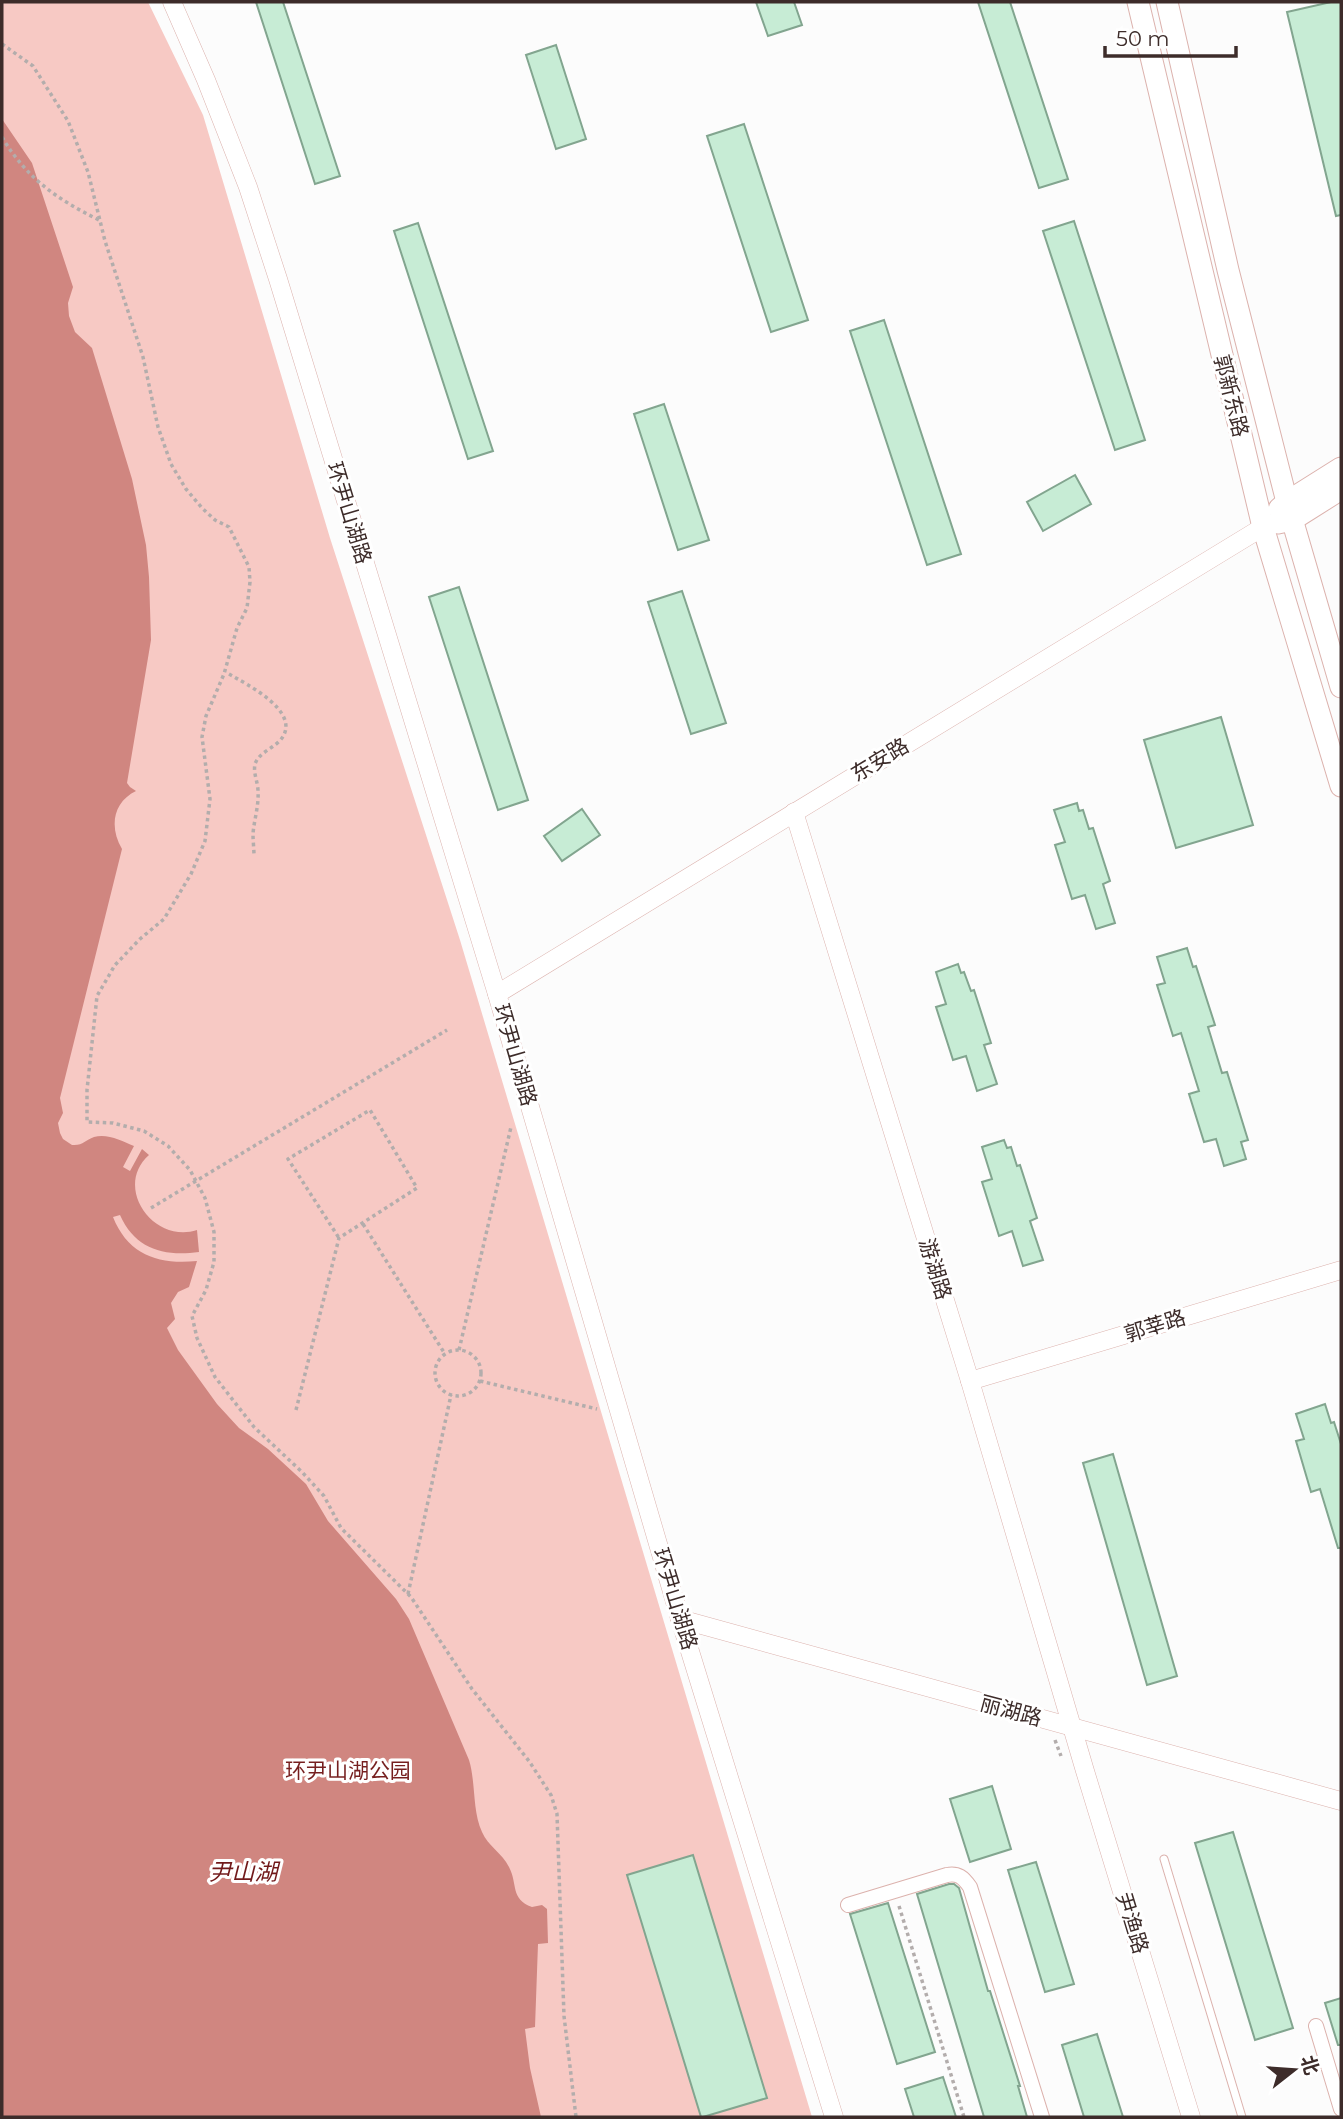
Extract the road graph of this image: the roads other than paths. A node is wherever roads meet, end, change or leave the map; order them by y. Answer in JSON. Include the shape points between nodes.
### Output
{"nodes":[{"id":1,"x":172,"y":2,"type":"edge"},
{"id":2,"x":1138,"y":2,"type":"edge"},
{"id":3,"x":1167,"y":2,"type":"edge"},
{"id":4,"x":1341,"y":468,"type":"edge"},
{"id":5,"x":1341,"y":489,"type":"edge"},
{"id":6,"x":1289,"y":511,"type":"junction"},
{"id":7,"x":1263,"y":527,"type":"junction"},
{"id":8,"x":1341,"y":687,"type":"edge"},
{"id":9,"x":1341,"y":786,"type":"edge"},
{"id":10,"x":794,"y":812,"type":"junction"},
{"id":11,"x":497,"y":994,"type":"junction"},
{"id":12,"x":1341,"y":1270,"type":"edge"},
{"id":13,"x":970,"y":1381,"type":"junction"},
{"id":14,"x":680,"y":1619,"type":"junction"},
{"id":15,"x":1072,"y":1728,"type":"junction"},
{"id":16,"x":1341,"y":1801,"type":"edge"},
{"id":17,"x":1164,"y":1859,"type":"dead end"},
{"id":18,"x":848,"y":1905,"type":"dead end"},
{"id":19,"x":1315,"y":2026,"type":"dead end"},
{"id":20,"x":1341,"y":2109,"type":"edge"},
{"id":21,"x":834,"y":2117,"type":"edge"},
{"id":22,"x":1042,"y":2117,"type":"edge"},
{"id":23,"x":1191,"y":2117,"type":"edge"},
{"id":24,"x":1242,"y":2117,"type":"edge"}],
"edges":[{"from":1,"to":11,"type":"street","name":"环尹山湖路","via":[[243,175],[274,266]]},
{"from":2,"to":7,"type":"main road","name":"郭新东路"},
{"from":3,"to":6,"type":"main road","name":"郭新东路"},
{"from":4,"to":6,"type":"main road","name":"东安路"},
{"from":5,"to":6,"type":"main road","name":"东安路"},
{"from":6,"to":7,"type":"main road","name":"东安路"},
{"from":6,"to":8,"type":"main road","name":"郭新东路"},
{"from":7,"to":9,"type":"main road","name":"郭新东路"},
{"from":7,"to":10,"type":"street","name":"东安路"},
{"from":10,"to":11,"type":"street","name":"东安路"},
{"from":10,"to":13,"type":"street","name":"游湖路"},
{"from":11,"to":14,"type":"street","name":"环尹山湖路"},
{"from":12,"to":13,"type":"street","name":"郭莘路"},
{"from":13,"to":15,"type":"street","name":"游湖路"},
{"from":14,"to":15,"type":"street","name":"丽湖路"},
{"from":14,"to":21,"type":"street","name":"环尹山湖路"},
{"from":15,"to":16,"type":"street","name":"丽湖路"},
{"from":15,"to":23,"type":"street","name":"尹渔路"},
{"from":17,"to":24,"type":"lane"},
{"from":18,"to":22,"type":"street","via":[[954,1874],[961,1876],[970,1886]]},
{"from":19,"to":20,"type":"street"}]}
